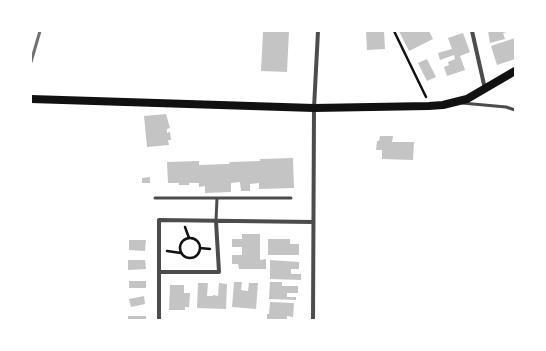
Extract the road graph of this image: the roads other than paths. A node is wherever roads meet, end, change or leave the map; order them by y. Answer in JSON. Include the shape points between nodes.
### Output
{"nodes":[{"id":1,"x":318,"y":31,"type":"edge"},
{"id":2,"x":472,"y":31,"type":"edge"},
{"id":3,"x":515,"y":71,"type":"edge"},
{"id":4,"x":485,"y":89,"type":"junction"},
{"id":5,"x":31,"y":99,"type":"edge"},
{"id":6,"x":456,"y":103,"type":"junction"},
{"id":7,"x":314,"y":108,"type":"junction"},
{"id":8,"x":515,"y":110,"type":"edge"},
{"id":9,"x":155,"y":198,"type":"dead end"},
{"id":10,"x":217,"y":198,"type":"junction"},
{"id":11,"x":291,"y":198,"type":"dead end"},
{"id":12,"x":216,"y":221,"type":"junction"},
{"id":13,"x":314,"y":222,"type":"junction"},
{"id":14,"x":159,"y":272,"type":"junction"},
{"id":15,"x":159,"y":320,"type":"edge"},
{"id":16,"x":313,"y":320,"type":"edge"}],
"edges":[{"from":1,"to":7,"type":"street"},
{"from":2,"to":4,"type":"street"},
{"from":3,"to":4,"type":"main road"},
{"from":4,"to":6,"type":"main road"},
{"from":5,"to":7,"type":"main road"},
{"from":6,"to":7,"type":"main road","via":[[429,106]]},
{"from":6,"to":8,"type":"lane"},
{"from":7,"to":13,"type":"street"},
{"from":9,"to":10,"type":"lane"},
{"from":10,"to":11,"type":"lane"},
{"from":10,"to":12,"type":"lane"},
{"from":12,"to":13,"type":"street"},
{"from":12,"to":14,"type":"street","via":[[159,220]]},
{"from":12,"to":14,"type":"street","via":[[219,272]]},
{"from":13,"to":16,"type":"street"},
{"from":14,"to":15,"type":"street"}]}
